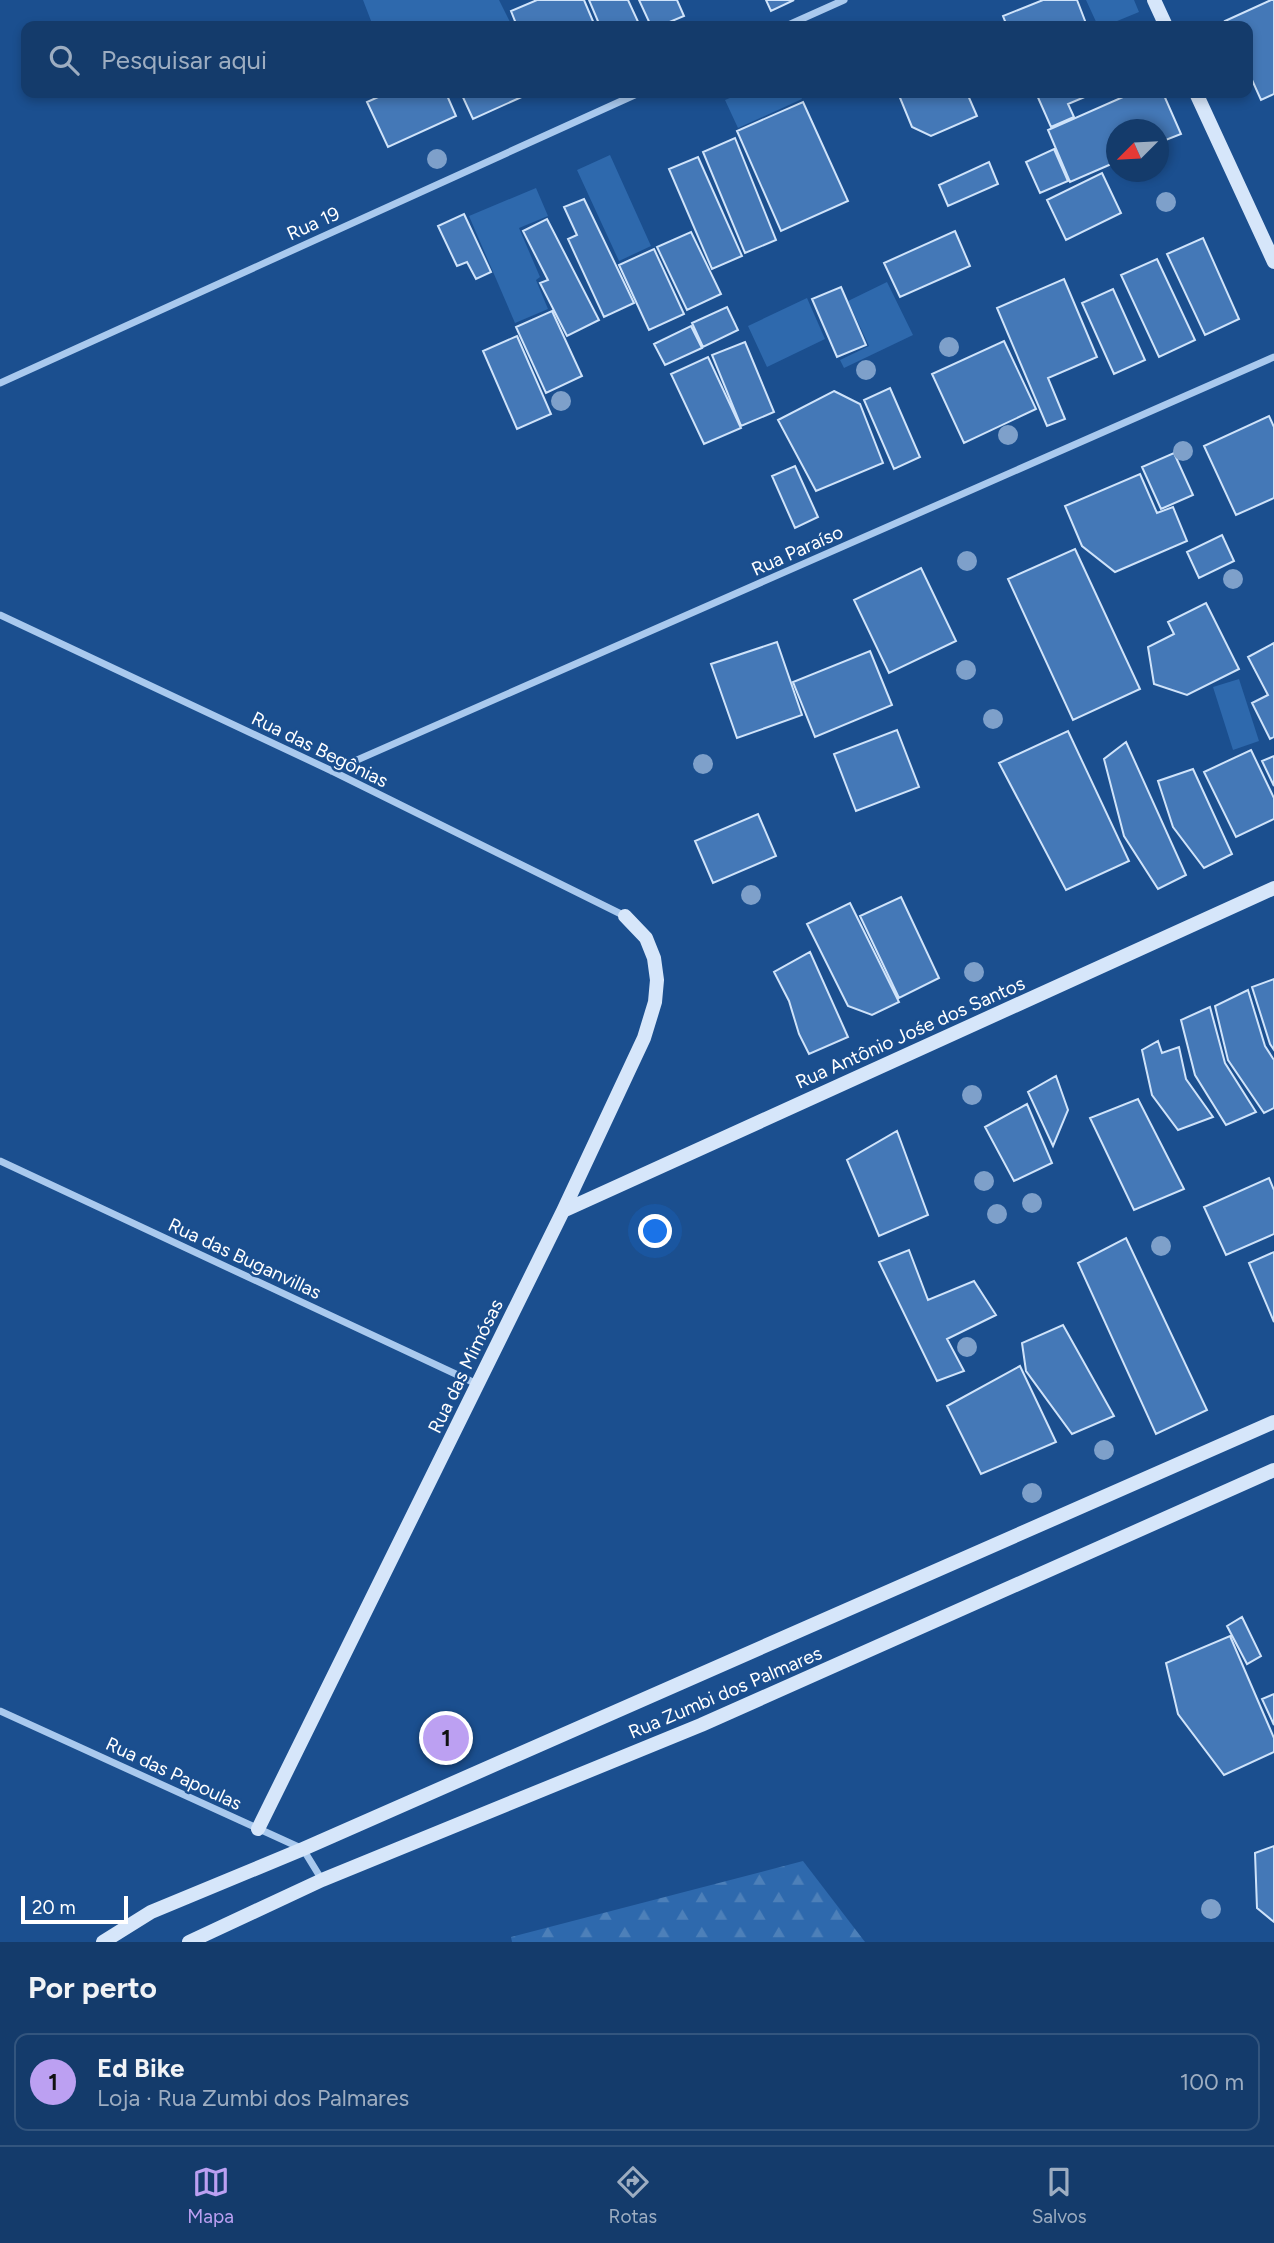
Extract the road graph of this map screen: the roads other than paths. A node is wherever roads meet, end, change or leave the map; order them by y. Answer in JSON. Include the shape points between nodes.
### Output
{"nodes":[{"id":1,"x":844,"y":0,"type":"edge"},
{"id":2,"x":1154,"y":0,"type":"edge"},
{"id":3,"x":797,"y":21,"type":"edge"},
{"id":4,"x":1164,"y":21,"type":"edge"},
{"id":5,"x":628,"y":98,"type":"edge"},
{"id":6,"x":1198,"y":98,"type":"edge"},
{"id":7,"x":1274,"y":262,"type":"edge"},
{"id":8,"x":1274,"y":357,"type":"edge"},
{"id":9,"x":0,"y":383,"type":"edge"},
{"id":10,"x":0,"y":615,"type":"edge"},
{"id":11,"x":332,"y":772,"type":"junction"},
{"id":12,"x":1274,"y":888,"type":"edge"},
{"id":13,"x":625,"y":916,"type":"joint"},
{"id":14,"x":0,"y":1160,"type":"edge"},
{"id":15,"x":563,"y":1211,"type":"junction"},
{"id":16,"x":477,"y":1384,"type":"junction"},
{"id":17,"x":1274,"y":1422,"type":"edge"},
{"id":18,"x":1274,"y":1470,"type":"edge"},
{"id":19,"x":0,"y":1711,"type":"edge"},
{"id":20,"x":258,"y":1829,"type":"junction"},
{"id":21,"x":303,"y":1849,"type":"junction"},
{"id":22,"x":322,"y":1880,"type":"junction"},
{"id":23,"x":196,"y":1940,"type":"edge"},
{"id":24,"x":103,"y":1942,"type":"edge"}],
"edges":[{"from":1,"to":3,"type":"street"},
{"from":2,"to":4,"type":"street"},
{"from":5,"to":9,"type":"street","name":"Rua 19"},
{"from":6,"to":7,"type":"street"},
{"from":8,"to":11,"type":"street","name":"Rua Paraíso"},
{"from":10,"to":11,"type":"street","name":"Rua das Begônias"},
{"from":11,"to":13,"type":"street","name":"Rua das Begônias"},
{"from":12,"to":15,"type":"street","name":"Rua Antônio Jośe dos Santos"},
{"from":13,"to":15,"type":"street","name":"Rua das Mimósas","via":[[646,939],[654,958],[654,1002],[644,1038]]},
{"from":14,"to":16,"type":"street","name":"Rua das Buganvillas"},
{"from":15,"to":16,"type":"street","name":"Rua das Mimósas"},
{"from":16,"to":20,"type":"street","name":"Rua das Mimósas"},
{"from":17,"to":21,"type":"street","name":"Rua Zumbi dos Palmares"},
{"from":18,"to":22,"type":"street","name":"Rua Zumbi dos Palmares","via":[[701,1725]]},
{"from":19,"to":20,"type":"street","name":"Rua das Papoulas"},
{"from":20,"to":21,"type":"street","name":"Rua das Papoulas"},
{"from":21,"to":22,"type":"street"},
{"from":21,"to":24,"type":"street","name":"Rua Zumbi dos Palmares","via":[[152,1912]]},
{"from":22,"to":23,"type":"street","name":"Rua Zumbi dos Palmares"}]}
